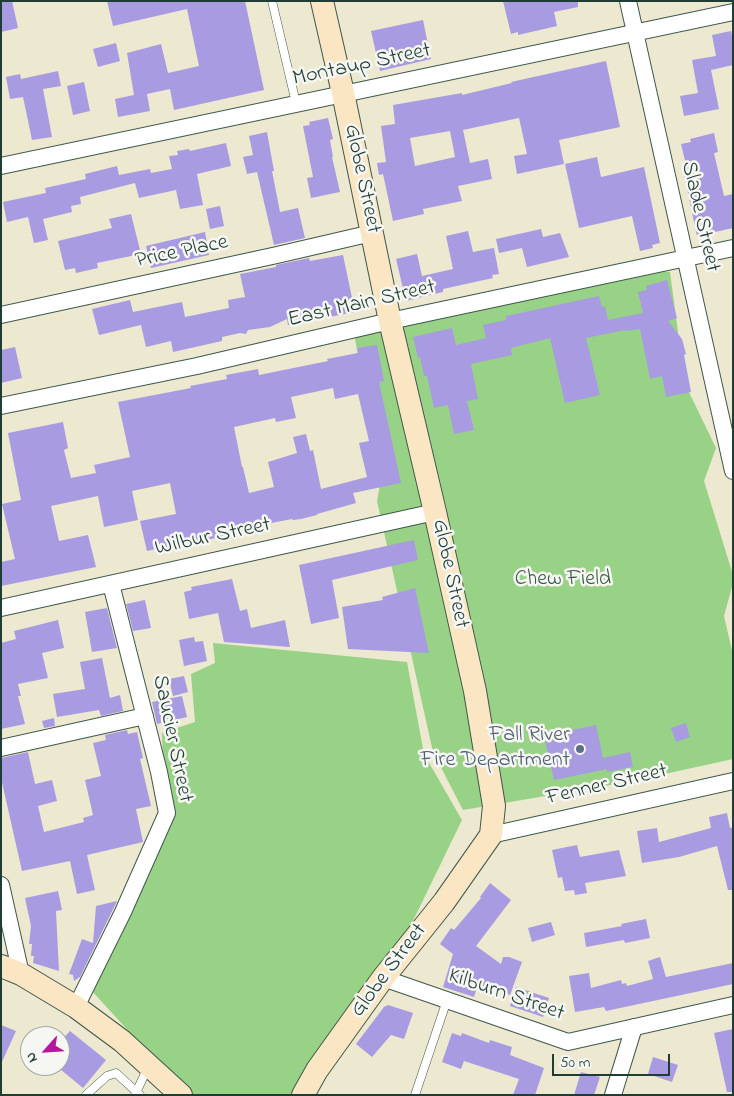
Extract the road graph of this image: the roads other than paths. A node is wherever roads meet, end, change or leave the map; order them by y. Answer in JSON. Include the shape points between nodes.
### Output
{"nodes":[{"id":1,"x":272,"y":1,"type":"edge"},
{"id":2,"x":322,"y":1,"type":"edge"},
{"id":3,"x":628,"y":1,"type":"edge"},
{"id":4,"x":733,"y":12,"type":"edge"},
{"id":5,"x":634,"y":33,"type":"junction"},
{"id":6,"x":343,"y":93,"type":"junction"},
{"id":7,"x":296,"y":103,"type":"junction"},
{"id":8,"x":1,"y":166,"type":"edge"},
{"id":9,"x":372,"y":233,"type":"junction"},
{"id":10,"x":733,"y":248,"type":"edge"},
{"id":11,"x":685,"y":260,"type":"junction"},
{"id":12,"x":1,"y":316,"type":"edge"},
{"id":13,"x":390,"y":321,"type":"junction"},
{"id":14,"x":1,"y":406,"type":"edge"},
{"id":15,"x":729,"y":442,"type":"edge"},
{"id":16,"x":733,"y":471,"type":"edge"},
{"id":17,"x":435,"y":512,"type":"junction"},
{"id":18,"x":111,"y":584,"type":"junction"},
{"id":19,"x":1,"y":608,"type":"edge"},
{"id":20,"x":145,"y":716,"type":"junction"},
{"id":21,"x":1,"y":748,"type":"edge"},
{"id":22,"x":733,"y":781,"type":"edge"},
{"id":23,"x":491,"y":835,"type":"junction"},
{"id":24,"x":1,"y":885,"type":"edge"},
{"id":25,"x":11,"y":970,"type":"edge"},
{"id":26,"x":382,"y":978,"type":"junction"},
{"id":27,"x":447,"y":1000,"type":"junction"},
{"id":28,"x":733,"y":1005,"type":"edge"},
{"id":29,"x":76,"y":1007,"type":"junction"},
{"id":30,"x":634,"y":1027,"type":"junction"},
{"id":31,"x":149,"y":1066,"type":"junction"},
{"id":32,"x":137,"y":1094,"type":"edge"},
{"id":33,"x":86,"y":1095,"type":"edge"},
{"id":34,"x":181,"y":1095,"type":"edge"},
{"id":35,"x":303,"y":1095,"type":"edge"},
{"id":36,"x":416,"y":1095,"type":"edge"},
{"id":37,"x":613,"y":1095,"type":"edge"}],
"edges":[{"from":1,"to":7,"type":"lane"},
{"from":2,"to":6,"type":"main road","name":"Globe Street"},
{"from":3,"to":5,"type":"street","name":"Slade Street"},
{"from":4,"to":5,"type":"street","name":"Montaup Street"},
{"from":5,"to":6,"type":"street","name":"Montaup Street"},
{"from":5,"to":11,"type":"street","name":"Slade Street"},
{"from":6,"to":7,"type":"street","name":"Montaup Street"},
{"from":6,"to":9,"type":"main road","name":"Globe Street"},
{"from":7,"to":8,"type":"street","name":"Montaup Street"},
{"from":9,"to":12,"type":"street","name":"Price Place"},
{"from":9,"to":13,"type":"main road","name":"Globe Street"},
{"from":10,"to":11,"type":"street","name":"East Main Street"},
{"from":11,"to":13,"type":"street","name":"East Main Street"},
{"from":11,"to":15,"type":"street","name":"Slade Street"},
{"from":13,"to":14,"type":"street","name":"East Main Street","via":[[197,366]]},
{"from":13,"to":17,"type":"main road","name":"Globe Street"},
{"from":15,"to":16,"type":"street","name":"Slade Street"},
{"from":17,"to":18,"type":"street","name":"Wilbur Street"},
{"from":17,"to":23,"type":"main road","name":"Globe Street","via":[[475,691],[494,806]]},
{"from":18,"to":19,"type":"street","name":"Wilbur Street"},
{"from":18,"to":20,"type":"street","name":"Saucier Street"},
{"from":20,"to":21,"type":"street"},
{"from":20,"to":29,"type":"street","name":"Saucier Street","via":[[167,812]]},
{"from":22,"to":23,"type":"street","name":"Fenner Street"},
{"from":23,"to":26,"type":"main road","name":"Globe Street","via":[[444,902]]},
{"from":24,"to":25,"type":"street"},
{"from":25,"to":29,"type":"main road"},
{"from":26,"to":27,"type":"street","name":"Kilburn Street"},
{"from":26,"to":35,"type":"main road","name":"Globe Street"},
{"from":27,"to":30,"type":"street","name":"Kilburn Street","via":[[568,1042]]},
{"from":27,"to":36,"type":"lane"},
{"from":28,"to":30,"type":"street","name":"Kilburn Street"},
{"from":29,"to":31,"type":"main road"},
{"from":30,"to":37,"type":"street"},
{"from":31,"to":32,"type":"lane"},
{"from":31,"to":34,"type":"main road"},
{"from":32,"to":33,"type":"lane","via":[[116,1073]]}]}
